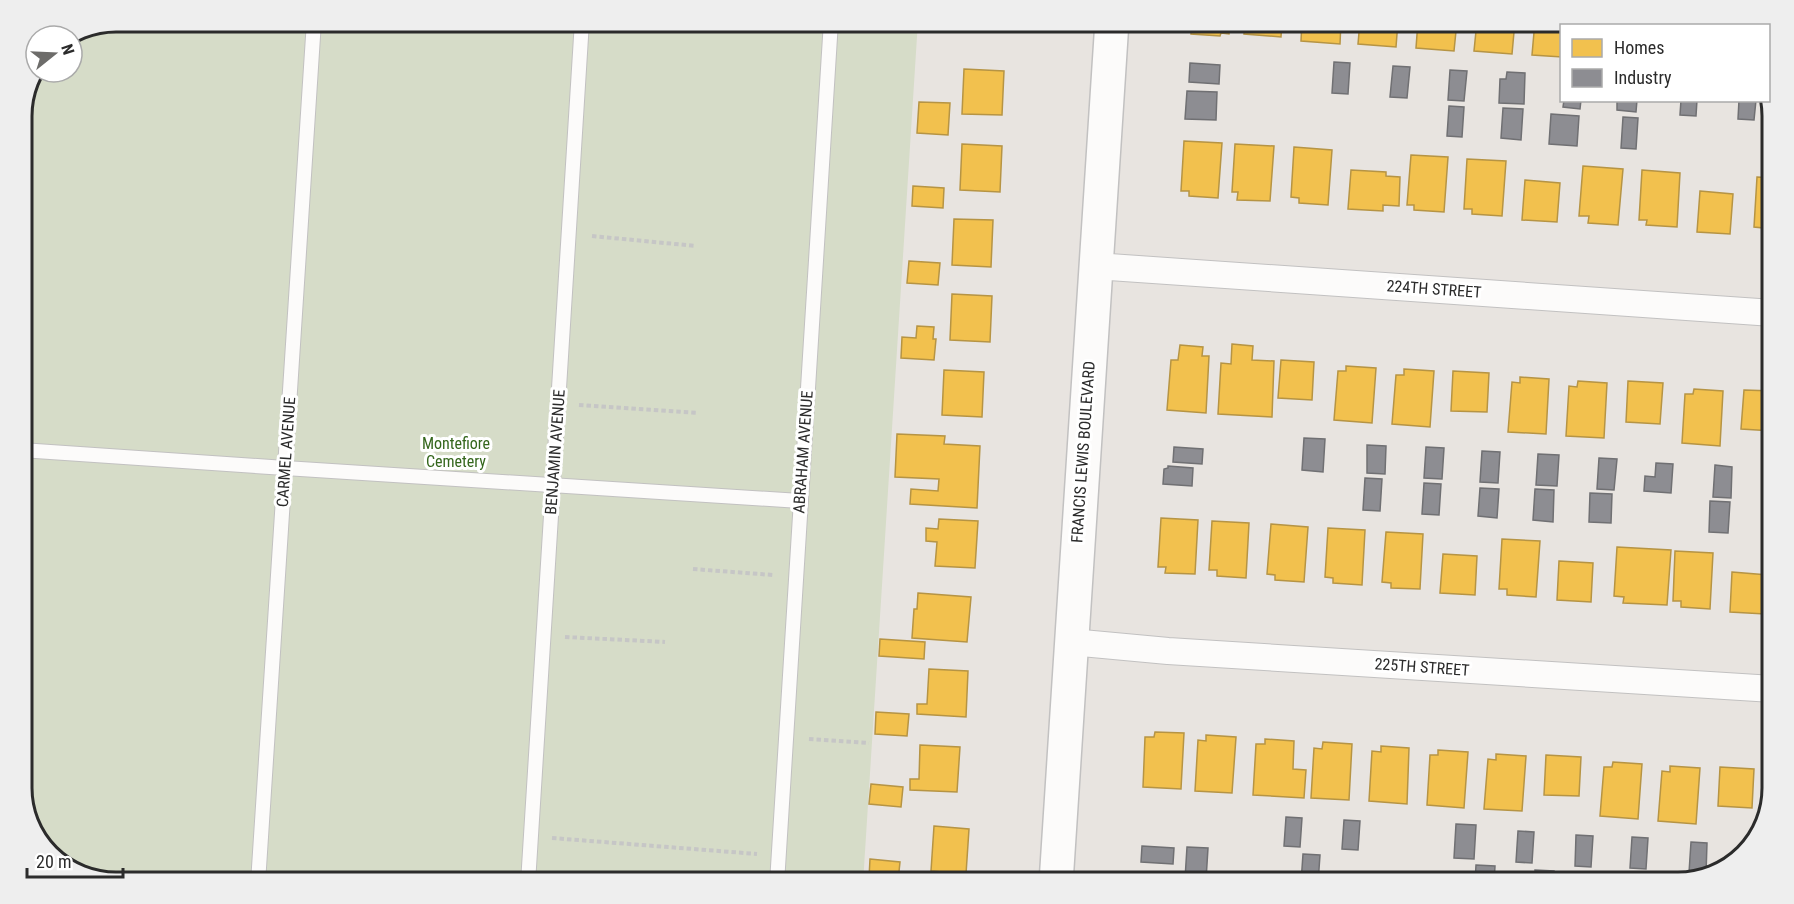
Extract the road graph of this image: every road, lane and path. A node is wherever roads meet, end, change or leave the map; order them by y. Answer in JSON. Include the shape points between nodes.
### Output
{"nodes":[{"id":1,"x":313,"y":32,"type":"edge"},
{"id":2,"x":581,"y":32,"type":"edge"},
{"id":3,"x":830,"y":32,"type":"edge"},
{"id":4,"x":1111,"y":32,"type":"edge"},
{"id":5,"x":569,"y":234,"type":"junction"},
{"id":6,"x":696,"y":246,"type":"dead end"},
{"id":7,"x":1095,"y":266,"type":"junction"},
{"id":8,"x":1762,"y":312,"type":"edge"},
{"id":9,"x":558,"y":403,"type":"junction"},
{"id":10,"x":698,"y":413,"type":"dead end"},
{"id":11,"x":32,"y":451,"type":"edge"},
{"id":12,"x":285,"y":468,"type":"junction"},
{"id":13,"x":554,"y":485,"type":"junction"},
{"id":14,"x":800,"y":501,"type":"junction"},
{"id":15,"x":693,"y":569,"type":"dead end"},
{"id":16,"x":795,"y":577,"type":"junction"},
{"id":17,"x":544,"y":636,"type":"junction"},
{"id":18,"x":665,"y":642,"type":"dead end"},
{"id":19,"x":1071,"y":642,"type":"junction"},
{"id":20,"x":1762,"y":688,"type":"edge"},
{"id":21,"x":785,"y":738,"type":"junction"},
{"id":22,"x":869,"y":743,"type":"dead end"},
{"id":23,"x":531,"y":837,"type":"junction"},
{"id":24,"x":778,"y":856,"type":"junction"},
{"id":25,"x":259,"y":872,"type":"edge"},
{"id":26,"x":529,"y":872,"type":"edge"},
{"id":27,"x":777,"y":872,"type":"edge"},
{"id":28,"x":1057,"y":872,"type":"edge"}],
"edges":[{"from":1,"to":12,"type":"lane","name":"CARMEL AVENUE"},
{"from":2,"to":5,"type":"lane","name":"BENJAMIN AVENUE"},
{"from":3,"to":14,"type":"lane","name":"ABRAHAM AVENUE"},
{"from":4,"to":7,"type":"main road","name":"FRANCIS LEWIS BOULEVARD"},
{"from":5,"to":6,"type":"path"},
{"from":5,"to":9,"type":"lane","name":"BENJAMIN AVENUE"},
{"from":7,"to":8,"type":"street","name":"224TH STREET"},
{"from":7,"to":19,"type":"main road","name":"FRANCIS LEWIS BOULEVARD"},
{"from":9,"to":10,"type":"path"},
{"from":9,"to":13,"type":"lane","name":"BENJAMIN AVENUE"},
{"from":11,"to":12,"type":"lane"},
{"from":12,"to":13,"type":"lane"},
{"from":12,"to":25,"type":"lane","name":"CARMEL AVENUE"},
{"from":13,"to":14,"type":"lane"},
{"from":13,"to":17,"type":"lane","name":"BENJAMIN AVENUE"},
{"from":14,"to":16,"type":"lane","name":"ABRAHAM AVENUE"},
{"from":15,"to":16,"type":"path"},
{"from":16,"to":21,"type":"lane","name":"ABRAHAM AVENUE"},
{"from":17,"to":18,"type":"path"},
{"from":17,"to":23,"type":"lane","name":"BENJAMIN AVENUE"},
{"from":19,"to":20,"type":"street","name":"225TH STREET"},
{"from":19,"to":28,"type":"main road","name":"FRANCIS LEWIS BOULEVARD"},
{"from":21,"to":22,"type":"path"},
{"from":21,"to":24,"type":"lane","name":"ABRAHAM AVENUE"},
{"from":23,"to":24,"type":"path"},
{"from":23,"to":26,"type":"lane","name":"BENJAMIN AVENUE"},
{"from":24,"to":27,"type":"lane","name":"ABRAHAM AVENUE"}]}
